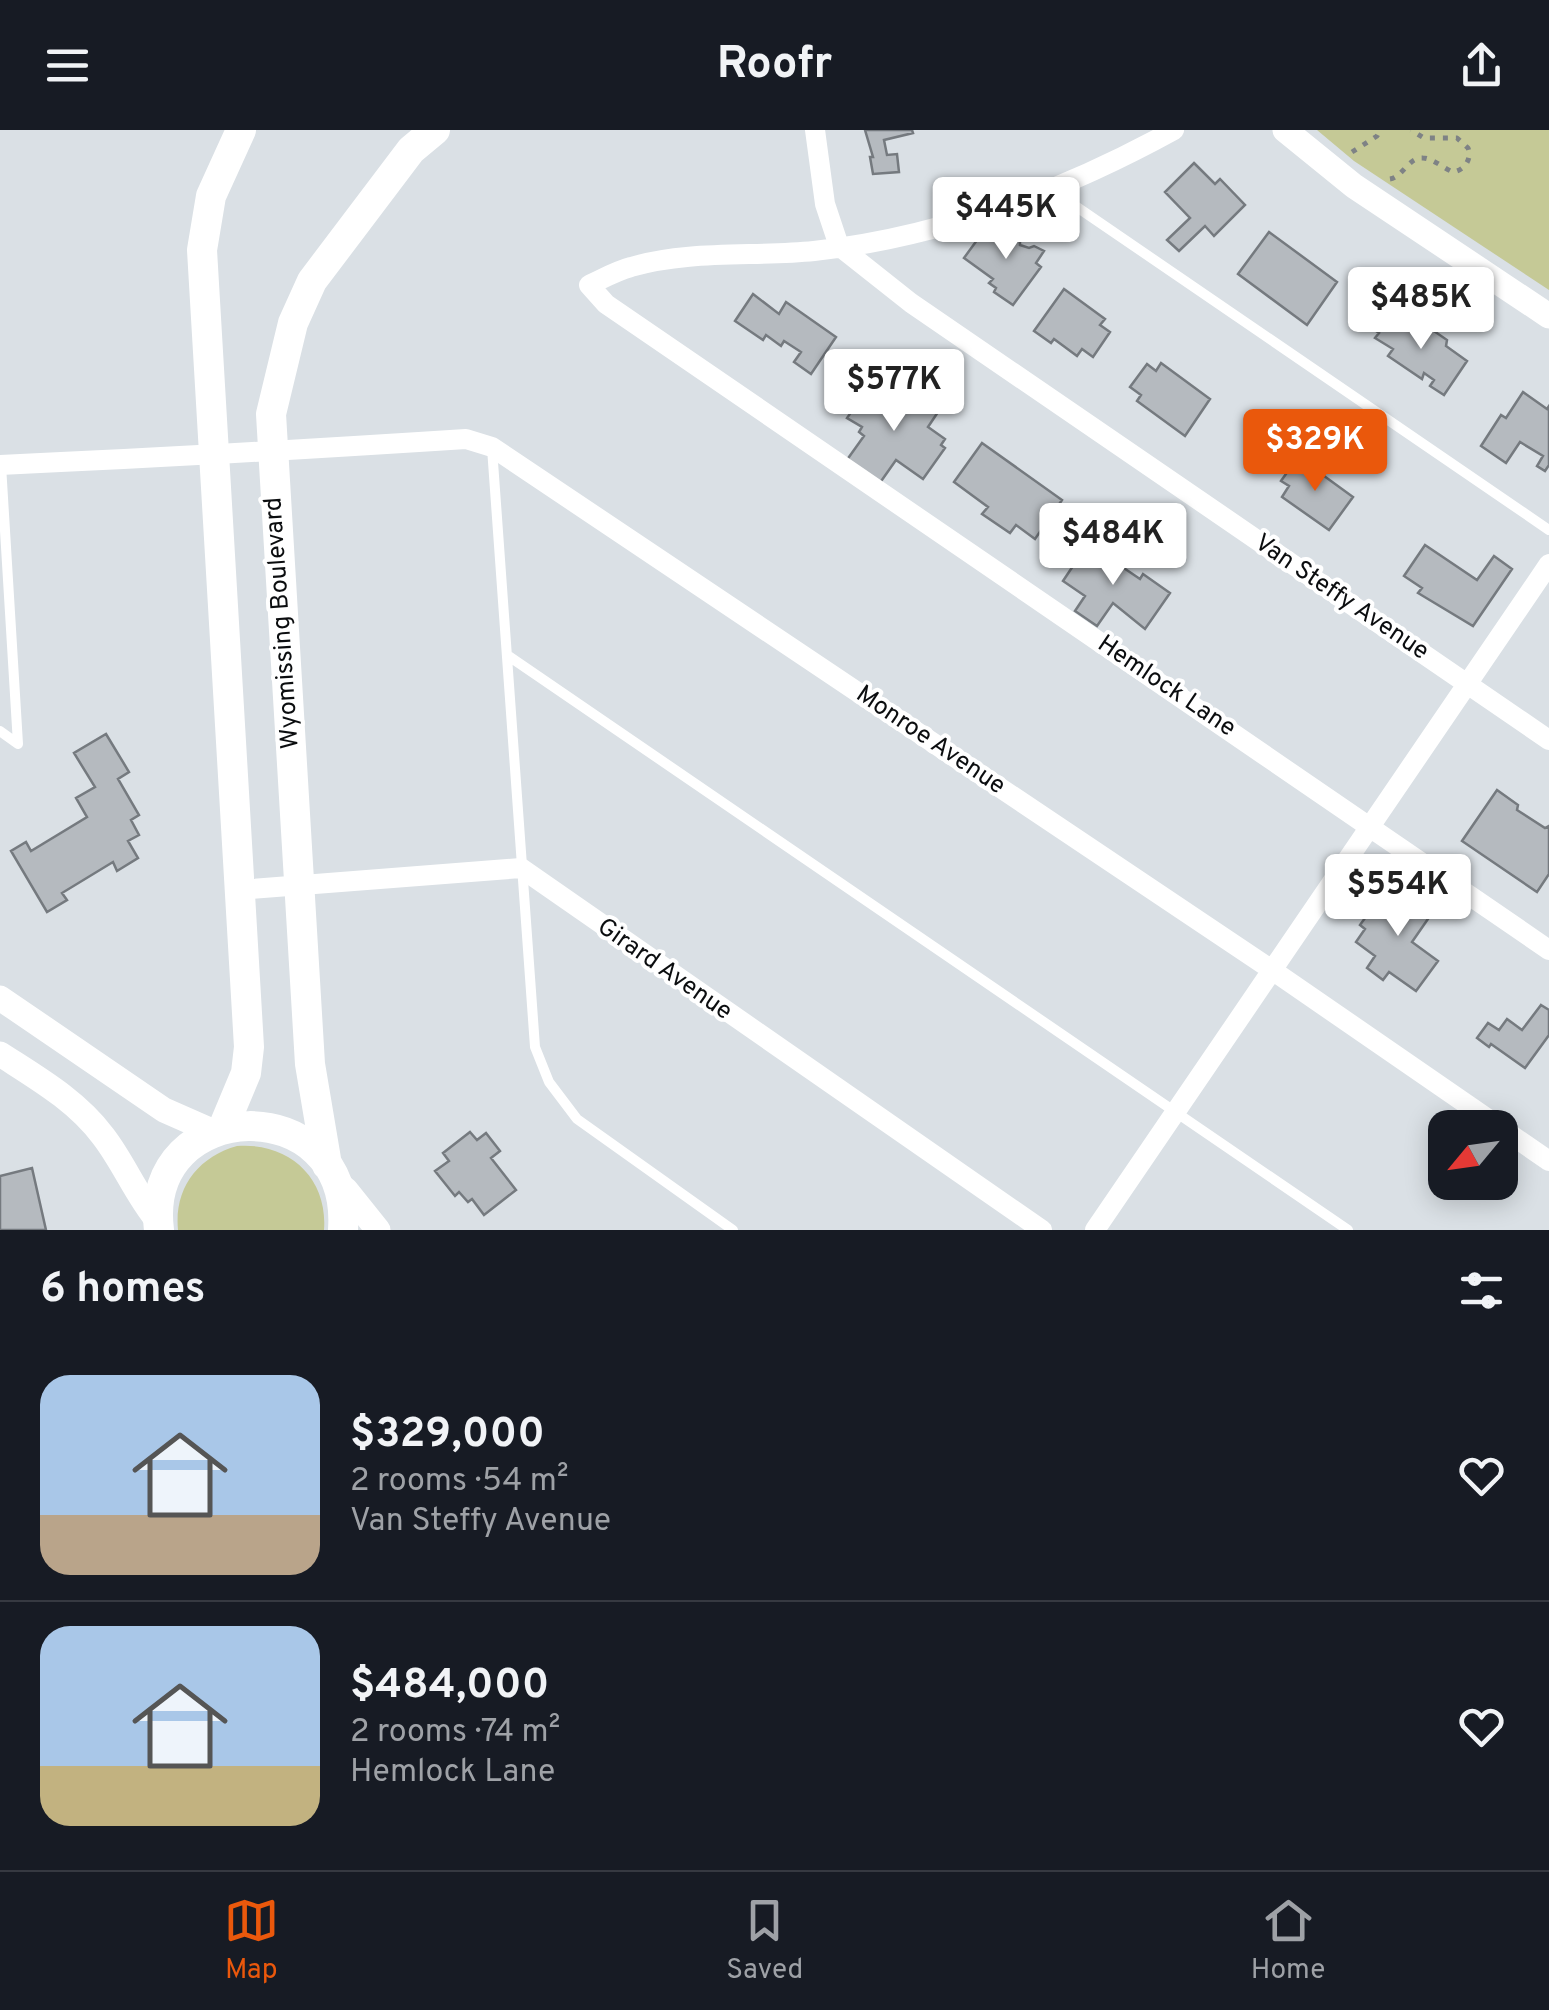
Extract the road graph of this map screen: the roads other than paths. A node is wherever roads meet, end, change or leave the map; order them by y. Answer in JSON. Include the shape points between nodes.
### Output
{"nodes":[{"id":1,"x":240,"y":130,"type":"edge"},
{"id":2,"x":436,"y":130,"type":"edge"},
{"id":3,"x":815,"y":130,"type":"edge"},
{"id":4,"x":1174,"y":130,"type":"edge"},
{"id":5,"x":1285,"y":130,"type":"edge"},
{"id":6,"x":405,"y":140,"type":"edge"},
{"id":7,"x":1051,"y":189,"type":"junction"},
{"id":8,"x":838,"y":246,"type":"junction"},
{"id":9,"x":1549,"y":316,"type":"edge"},
{"id":10,"x":492,"y":447,"type":"junction"},
{"id":11,"x":272,"y":450,"type":"junction"},
{"id":12,"x":215,"y":456,"type":"junction"},
{"id":13,"x":0,"y":465,"type":"edge"},
{"id":14,"x":1549,"y":530,"type":"edge"},
{"id":15,"x":1549,"y":564,"type":"edge"},
{"id":16,"x":507,"y":655,"type":"junction"},
{"id":17,"x":1467,"y":684,"type":"junction"},
{"id":18,"x":0,"y":731,"type":"edge"},
{"id":19,"x":1549,"y":740,"type":"edge"},
{"id":20,"x":1370,"y":828,"type":"junction"},
{"id":21,"x":522,"y":868,"type":"junction"},
{"id":22,"x":301,"y":887,"type":"junction"},
{"id":23,"x":239,"y":890,"type":"junction"},
{"id":24,"x":1549,"y":950,"type":"edge"},
{"id":25,"x":1272,"y":970,"type":"junction"},
{"id":26,"x":0,"y":998,"type":"edge"},
{"id":27,"x":0,"y":1054,"type":"edge"},
{"id":28,"x":1176,"y":1113,"type":"junction"},
{"id":29,"x":218,"y":1130,"type":"junction"},
{"id":30,"x":1549,"y":1161,"type":"edge"},
{"id":31,"x":332,"y":1174,"type":"junction"},
{"id":32,"x":158,"y":1225,"type":"edge"},
{"id":33,"x":342,"y":1230,"type":"edge"},
{"id":34,"x":378,"y":1230,"type":"edge"},
{"id":35,"x":733,"y":1230,"type":"edge"},
{"id":36,"x":1042,"y":1230,"type":"edge"},
{"id":37,"x":1096,"y":1230,"type":"edge"},
{"id":38,"x":1348,"y":1230,"type":"edge"}],
"edges":[{"from":1,"to":12,"type":"main road","via":[[211,196],[202,250]]},
{"from":2,"to":6,"type":"main road","name":"Wyomissing Boulevard"},
{"from":3,"to":8,"type":"street"},
{"from":4,"to":7,"type":"street"},
{"from":5,"to":9,"type":"street","via":[[1354,186]]},
{"from":6,"to":11,"type":"main road","name":"Wyomissing Boulevard","via":[[312,281],[292,324],[271,414]]},
{"from":7,"to":8,"type":"street","via":[[952,224]]},
{"from":7,"to":14,"type":"lane"},
{"from":8,"to":17,"type":"street","name":"Van Steffy Avenue"},
{"from":8,"to":20,"type":"street","name":"Hemlock Lane","via":[[660,261],[588,285],[606,304]]},
{"from":10,"to":11,"type":"street","name":"Monroe Avenue","via":[[466,439]]},
{"from":10,"to":16,"type":"lane"},
{"from":10,"to":25,"type":"street","name":"Monroe Avenue"},
{"from":11,"to":12,"type":"street","name":"Monroe Avenue"},
{"from":11,"to":22,"type":"main road","name":"Wyomissing Boulevard"},
{"from":12,"to":13,"type":"street","name":"Monroe Avenue"},
{"from":12,"to":23,"type":"main road"},
{"from":13,"to":18,"type":"lane","via":[[18,744]]},
{"from":15,"to":17,"type":"street"},
{"from":16,"to":21,"type":"lane"},
{"from":16,"to":28,"type":"lane"},
{"from":17,"to":19,"type":"street","name":"Van Steffy Avenue"},
{"from":17,"to":20,"type":"street"},
{"from":20,"to":24,"type":"street","name":"Hemlock Lane"},
{"from":20,"to":25,"type":"street"},
{"from":21,"to":22,"type":"street"},
{"from":21,"to":35,"type":"lane","via":[[531,1020],[549,1082],[592,1132]]},
{"from":21,"to":36,"type":"street","name":"Girard Avenue"},
{"from":22,"to":23,"type":"street"},
{"from":22,"to":31,"type":"main road","name":"Wyomissing Boulevard","via":[[310,1064]]},
{"from":23,"to":29,"type":"main road","via":[[249,1047],[242,1085]]},
{"from":25,"to":28,"type":"street"},
{"from":25,"to":30,"type":"street","name":"Monroe Avenue"},
{"from":26,"to":29,"type":"street","via":[[174,1116]]},
{"from":27,"to":32,"type":"street","via":[[85,1116]]},
{"from":28,"to":37,"type":"street"},
{"from":28,"to":38,"type":"lane"},
{"from":29,"to":31,"type":"main road","via":[[249,1124],[288,1132],[310,1146]]},
{"from":29,"to":32,"type":"main road","via":[[175,1162],[160,1196]]},
{"from":31,"to":33,"type":"main road","name":"Wyomissing Boulevard"},
{"from":31,"to":34,"type":"street"}]}
